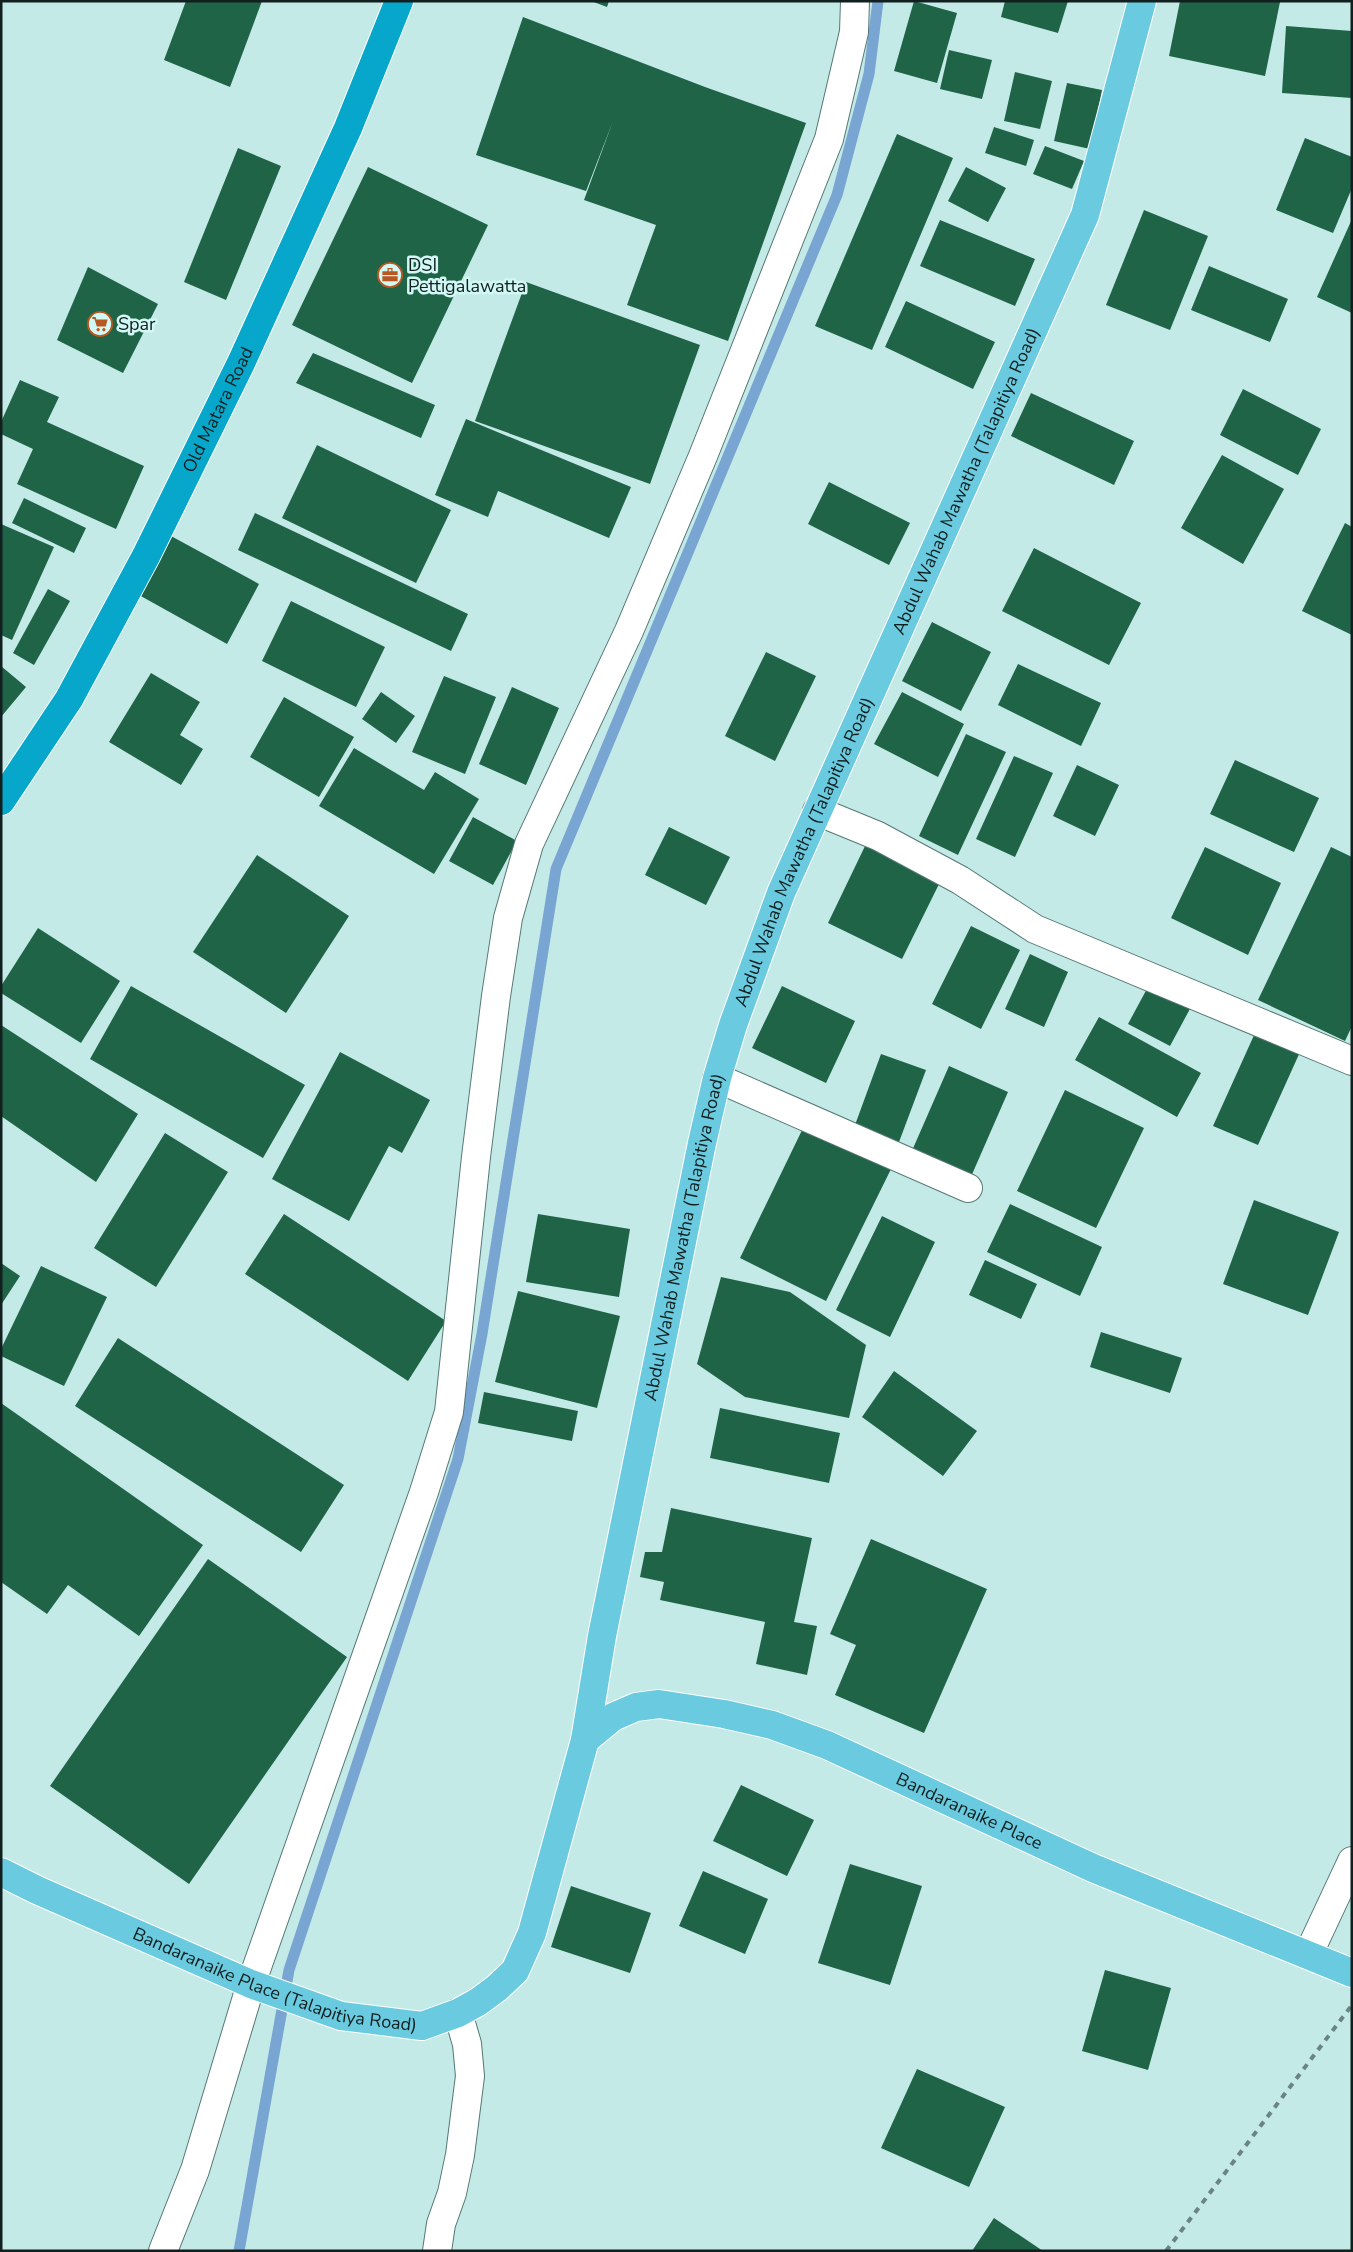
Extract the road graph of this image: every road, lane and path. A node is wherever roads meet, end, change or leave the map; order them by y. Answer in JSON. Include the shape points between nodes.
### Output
{"nodes":[{"id":1,"x":399,"y":1,"type":"edge"},
{"id":2,"x":855,"y":1,"type":"edge"},
{"id":3,"x":1142,"y":1,"type":"edge"},
{"id":4,"x":4,"y":794,"type":"edge"},
{"id":5,"x":817,"y":811,"type":"junction"},
{"id":6,"x":1352,"y":1061,"type":"edge"},
{"id":7,"x":717,"y":1078,"type":"junction"},
{"id":8,"x":968,"y":1188,"type":"dead end"},
{"id":9,"x":585,"y":1740,"type":"junction"},
{"id":10,"x":1352,"y":1861,"type":"edge"},
{"id":11,"x":1,"y":1872,"type":"edge"},
{"id":12,"x":1308,"y":1955,"type":"junction"},
{"id":13,"x":1352,"y":1973,"type":"edge"},
{"id":14,"x":259,"y":1987,"type":"junction"},
{"id":15,"x":458,"y":2013,"type":"junction"},
{"id":16,"x":163,"y":2251,"type":"edge"},
{"id":17,"x":437,"y":2251,"type":"edge"}],
"edges":[{"from":1,"to":4,"type":"highway","name":"Old Matara Road","via":[[329,172],[241,363],[146,556],[68,699]]},
{"from":2,"to":14,"type":"street","via":[[854,32],[829,139],[703,456],[629,631],[529,844],[508,918],[496,996],[450,1412]]},
{"from":3,"to":5,"type":"main road","name":"Abdul Wahab Mawatha (Talapitiya Road)","via":[[1085,215]]},
{"from":5,"to":6,"type":"street","via":[[878,836],[960,880],[1035,929]]},
{"from":5,"to":7,"type":"main road","name":"Abdul Wahab Mawatha (Talapitiya Road)","via":[[756,958]]},
{"from":7,"to":8,"type":"street"},
{"from":7,"to":9,"type":"main road","name":"Abdul Wahab Mawatha (Talapitiya Road)","via":[[613,1582]]},
{"from":9,"to":12,"type":"main road","name":"Bandaranaike Place","via":[[613,1717],[636,1707],[659,1704],[772,1725],[827,1745],[1093,1868]]},
{"from":9,"to":15,"type":"main road","name":"Bandaranaike Place (Talapitiya Road)","via":[[543,1898],[518,1963],[498,1988]]},
{"from":10,"to":12,"type":"street"},
{"from":11,"to":14,"type":"main road","name":"Bandaranaike Place (Talapitiya Road)"},
{"from":12,"to":13,"type":"main road","name":"Bandaranaike Place"},
{"from":14,"to":15,"type":"main road","name":"Bandaranaike Place (Talapitiya Road)","via":[[341,2016],[422,2026]]},
{"from":14,"to":16,"type":"street"},
{"from":15,"to":17,"type":"street","via":[[467,2044],[470,2076],[460,2155]]}]}
